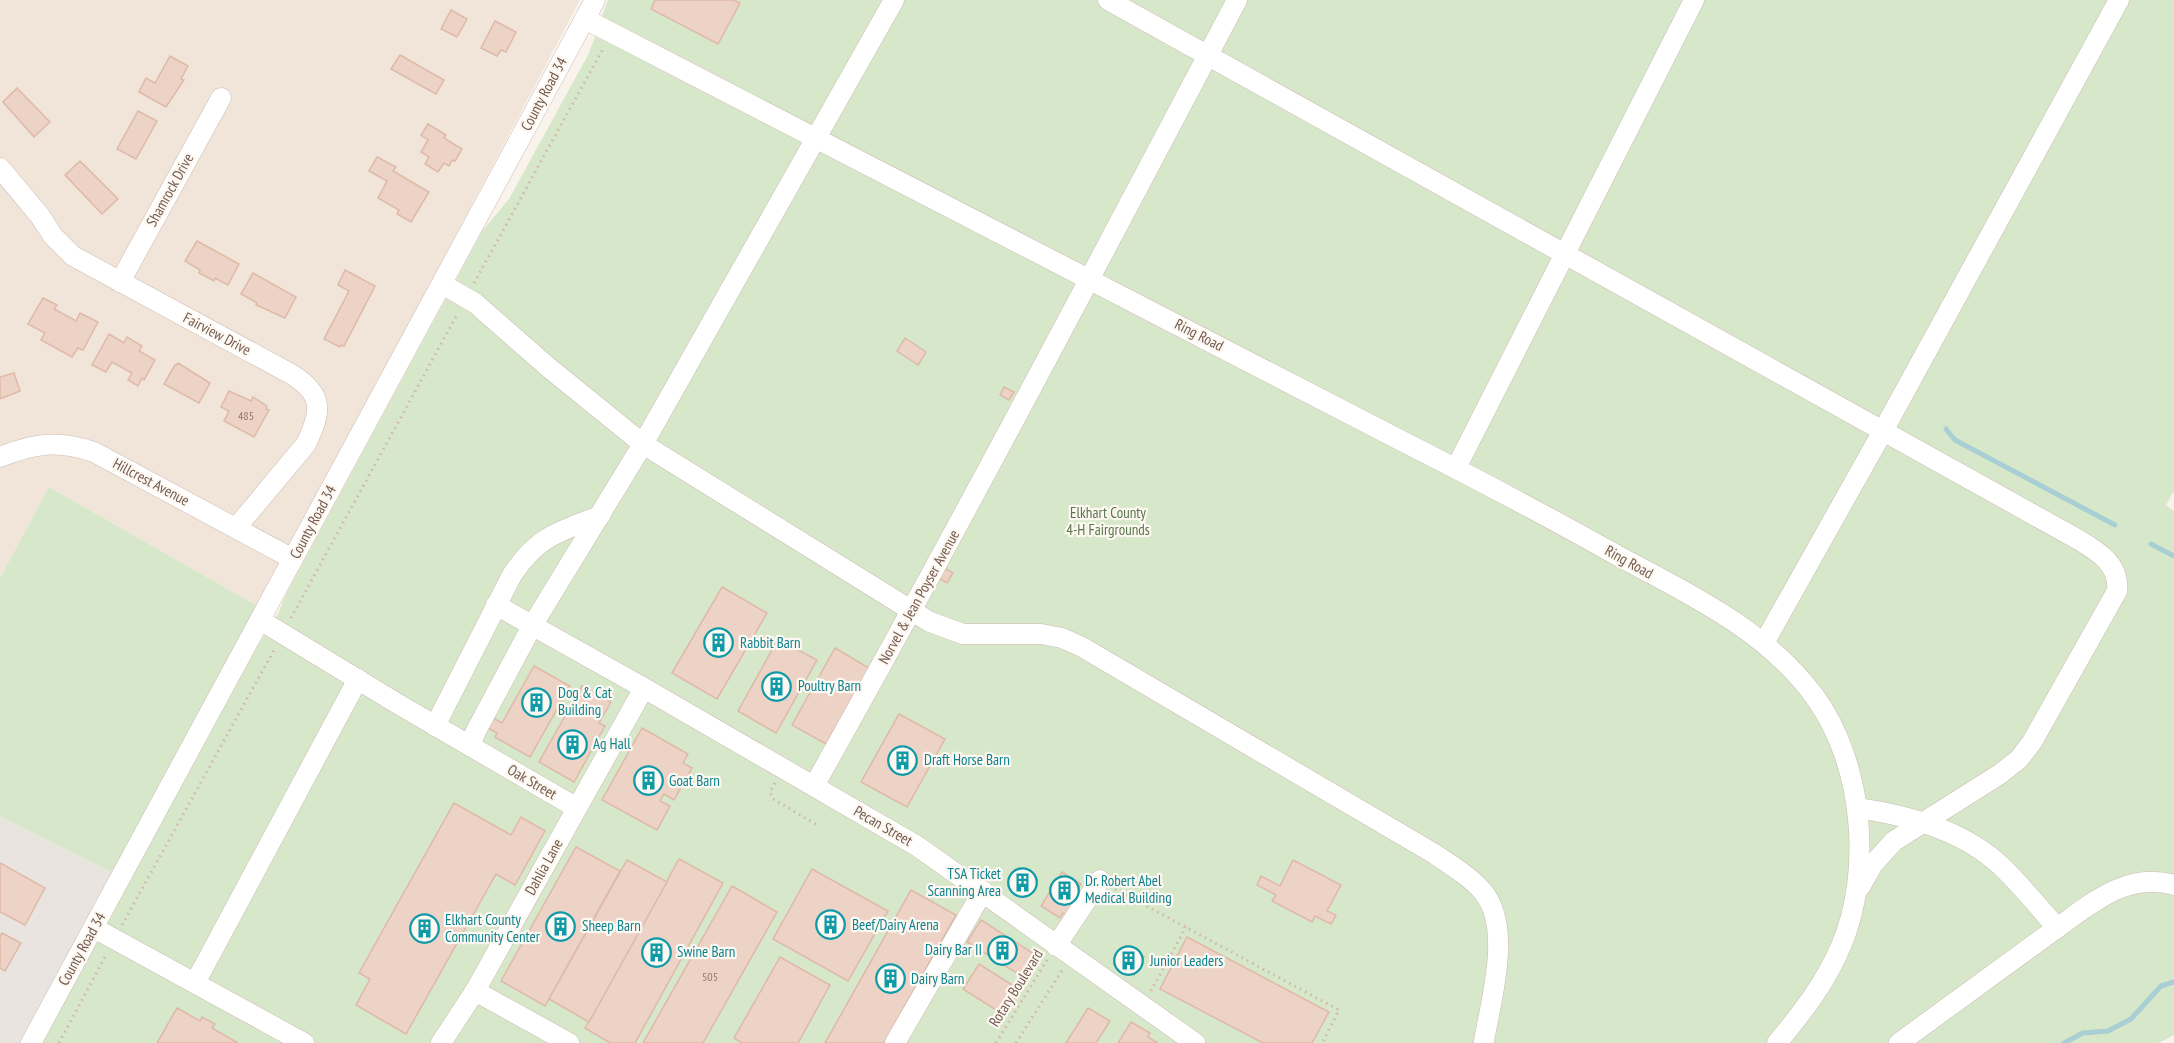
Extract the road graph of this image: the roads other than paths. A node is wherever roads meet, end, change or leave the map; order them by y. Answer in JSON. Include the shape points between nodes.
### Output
{"nodes":[{"id":1,"x":595,"y":0,"type":"edge"},
{"id":2,"x":894,"y":0,"type":"edge"},
{"id":3,"x":1108,"y":0,"type":"edge"},
{"id":4,"x":1237,"y":0,"type":"edge"},
{"id":5,"x":1694,"y":0,"type":"edge"},
{"id":6,"x":2119,"y":0,"type":"edge"},
{"id":7,"x":585,"y":19,"type":"junction"},
{"id":8,"x":1208,"y":54,"type":"junction"},
{"id":9,"x":221,"y":98,"type":"dead end"},
{"id":10,"x":817,"y":139,"type":"junction"},
{"id":11,"x":0,"y":168,"type":"edge"},
{"id":12,"x":1565,"y":254,"type":"junction"},
{"id":13,"x":1090,"y":279,"type":"junction"},
{"id":14,"x":120,"y":282,"type":"junction"},
{"id":15,"x":442,"y":284,"type":"junction"},
{"id":16,"x":1883,"y":431,"type":"junction"},
{"id":17,"x":643,"y":444,"type":"junction"},
{"id":18,"x":0,"y":457,"type":"edge"},
{"id":19,"x":1456,"y":468,"type":"junction"},
{"id":20,"x":600,"y":516,"type":"junction"},
{"id":21,"x":236,"y":528,"type":"junction"},
{"id":22,"x":293,"y":560,"type":"junction"},
{"id":23,"x":496,"y":606,"type":"junction"},
{"id":24,"x":912,"y":611,"type":"junction"},
{"id":25,"x":260,"y":620,"type":"junction"},
{"id":26,"x":532,"y":626,"type":"junction"},
{"id":27,"x":1764,"y":643,"type":"junction"},
{"id":28,"x":358,"y":679,"type":"junction"},
{"id":29,"x":644,"y":688,"type":"junction"},
{"id":30,"x":435,"y":726,"type":"junction"},
{"id":31,"x":470,"y":746,"type":"junction"},
{"id":32,"x":814,"y":786,"type":"junction"},
{"id":33,"x":577,"y":808,"type":"junction"},
{"id":34,"x":1857,"y":808,"type":"junction"},
{"id":35,"x":1922,"y":823,"type":"junction"},
{"id":36,"x":1105,"y":883,"type":"road end"},
{"id":37,"x":2174,"y":885,"type":"edge"},
{"id":38,"x":983,"y":891,"type":"junction"},
{"id":39,"x":1857,"y":892,"type":"junction"},
{"id":40,"x":94,"y":928,"type":"junction"},
{"id":41,"x":2057,"y":928,"type":"junction"},
{"id":42,"x":1056,"y":946,"type":"junction"},
{"id":43,"x":195,"y":983,"type":"junction"},
{"id":44,"x":475,"y":990,"type":"junction"},
{"id":45,"x":1484,"y":1041,"type":"dead end"},
{"id":46,"x":31,"y":1043,"type":"edge"},
{"id":47,"x":304,"y":1043,"type":"edge"},
{"id":48,"x":441,"y":1043,"type":"edge"},
{"id":49,"x":569,"y":1043,"type":"edge"},
{"id":50,"x":895,"y":1043,"type":"edge"},
{"id":51,"x":1195,"y":1043,"type":"edge"},
{"id":52,"x":1777,"y":1043,"type":"edge"},
{"id":53,"x":1899,"y":1043,"type":"edge"}],
"edges":[{"from":1,"to":7,"type":"street","name":"County Road 34"},
{"from":2,"to":10,"type":"street"},
{"from":3,"to":8,"type":"street"},
{"from":4,"to":8,"type":"street","name":"Norvel & Jean Poyser Avenue"},
{"from":5,"to":12,"type":"street"},
{"from":6,"to":16,"type":"street"},
{"from":7,"to":10,"type":"street","name":"Ring Road"},
{"from":7,"to":15,"type":"street","name":"County Road 34"},
{"from":8,"to":12,"type":"street"},
{"from":8,"to":13,"type":"street","name":"Norvel & Jean Poyser Avenue"},
{"from":9,"to":14,"type":"street","name":"Shamrock Drive"},
{"from":10,"to":13,"type":"street","name":"Ring Road"},
{"from":10,"to":17,"type":"street"},
{"from":11,"to":14,"type":"street","name":"Fairview Drive","via":[[62,247]]},
{"from":12,"to":16,"type":"street"},
{"from":12,"to":19,"type":"street"},
{"from":13,"to":19,"type":"street","name":"Ring Road"},
{"from":13,"to":24,"type":"street","name":"Norvel & Jean Poyser Avenue"},
{"from":14,"to":21,"type":"street","name":"Fairview Drive","via":[[291,374],[311,388],[315,396],[314,428],[306,444]]},
{"from":15,"to":17,"type":"street","via":[[466,297]]},
{"from":15,"to":22,"type":"street","name":"County Road 34"},
{"from":16,"to":27,"type":"street"},
{"from":16,"to":35,"type":"street","via":[[2098,551],[2115,570],[2118,580],[2117,591],[2019,759]]},
{"from":17,"to":20,"type":"street"},
{"from":17,"to":24,"type":"street"},
{"from":18,"to":21,"type":"street","name":"Hillcrest Avenue","via":[[28,446],[76,446]]},
{"from":19,"to":27,"type":"street","name":"Ring Road","via":[[1711,607]]},
{"from":20,"to":23,"type":"street","via":[[558,531],[534,547],[512,575]]},
{"from":20,"to":26,"type":"street"},
{"from":21,"to":22,"type":"street","name":"Hillcrest Avenue"},
{"from":22,"to":25,"type":"street","name":"County Road 34"},
{"from":23,"to":26,"type":"street","name":"Pecan Street"},
{"from":23,"to":30,"type":"street"},
{"from":24,"to":32,"type":"street","name":"Norvel & Jean Poyser Avenue"},
{"from":24,"to":45,"type":"street","via":[[963,634],[1041,634],[1082,647],[1457,869],[1485,894],[1495,916],[1498,940]]},
{"from":25,"to":28,"type":"street","name":"Oak Street"},
{"from":25,"to":40,"type":"street","name":"County Road 34"},
{"from":26,"to":29,"type":"street","name":"Pecan Street"},
{"from":26,"to":31,"type":"street"},
{"from":27,"to":34,"type":"street","name":"Ring Road","via":[[1791,668],[1830,720]]},
{"from":28,"to":30,"type":"street","name":"Oak Street"},
{"from":28,"to":43,"type":"street"},
{"from":29,"to":32,"type":"street","name":"Pecan Street"},
{"from":29,"to":33,"type":"street","name":"Dahlia Lane"},
{"from":30,"to":31,"type":"street","name":"Oak Street"},
{"from":31,"to":33,"type":"street","name":"Oak Street"},
{"from":32,"to":38,"type":"street","name":"Pecan Street","via":[[917,846]]},
{"from":33,"to":44,"type":"street","name":"Dahlia Lane"},
{"from":34,"to":35,"type":"street"},
{"from":34,"to":39,"type":"street","name":"Ring Road"},
{"from":35,"to":39,"type":"street","via":[[1894,841],[1873,864]]},
{"from":35,"to":41,"type":"street","via":[[1959,836],[2000,865]]},
{"from":36,"to":42,"type":"street"},
{"from":37,"to":41,"type":"street","via":[[2143,880],[2119,888]]},
{"from":38,"to":42,"type":"street","name":"Pecan Street"},
{"from":38,"to":50,"type":"street"},
{"from":39,"to":52,"type":"street","name":"Ring Road","via":[[1842,946],[1827,975]]},
{"from":40,"to":43,"type":"street"},
{"from":40,"to":46,"type":"street","name":"County Road 34"},
{"from":41,"to":53,"type":"street"},
{"from":42,"to":51,"type":"street","name":"Pecan Street"},
{"from":43,"to":47,"type":"street"},
{"from":44,"to":48,"type":"street","name":"Dahlia Lane"},
{"from":44,"to":49,"type":"street"}]}
